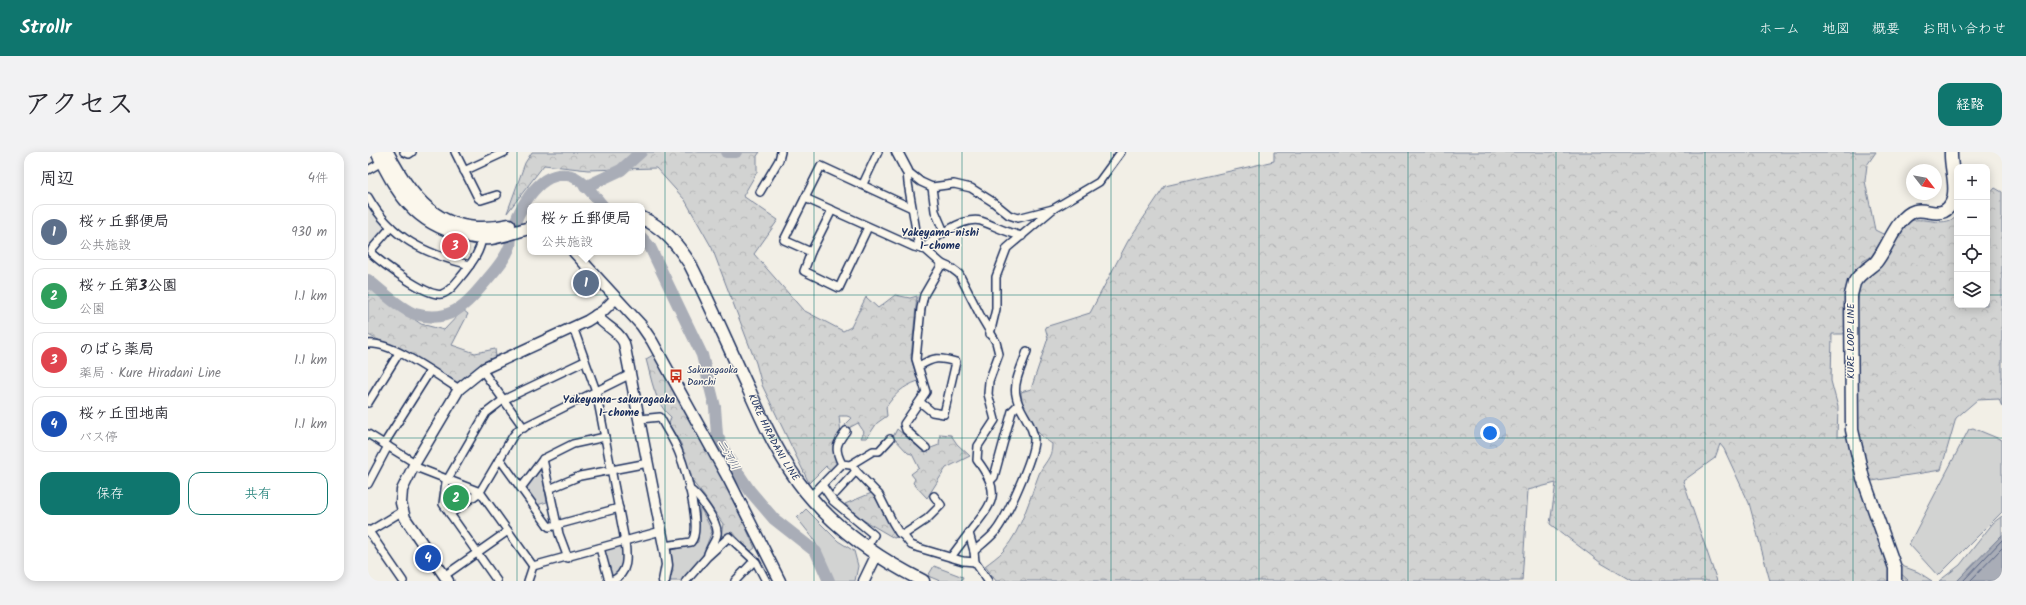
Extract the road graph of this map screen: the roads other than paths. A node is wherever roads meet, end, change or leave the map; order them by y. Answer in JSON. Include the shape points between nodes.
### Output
{"nodes":[{"id":1,"x":404,"y":152,"type":"edge"},
{"id":2,"x":412,"y":152,"type":"edge"},
{"id":3,"x":455,"y":152,"type":"edge"},
{"id":4,"x":505,"y":152,"type":"edge"},
{"id":5,"x":781,"y":152,"type":"edge"},
{"id":6,"x":878,"y":152,"type":"edge"},
{"id":7,"x":897,"y":152,"type":"edge"},
{"id":8,"x":1121,"y":152,"type":"edge"},
{"id":9,"x":1952,"y":152,"type":"edge"},
{"id":10,"x":386,"y":155,"type":"edge"},
{"id":11,"x":368,"y":170,"type":"edge"},
{"id":12,"x":464,"y":171,"type":"junction"},
{"id":13,"x":907,"y":171,"type":"junction"},
{"id":14,"x":863,"y":184,"type":"junction"},
{"id":15,"x":932,"y":186,"type":"junction"},
{"id":16,"x":760,"y":192,"type":"dead end"},
{"id":17,"x":497,"y":195,"type":"dead end"},
{"id":18,"x":368,"y":196,"type":"edge"},
{"id":19,"x":805,"y":198,"type":"junction"},
{"id":20,"x":912,"y":208,"type":"junction"},
{"id":21,"x":832,"y":210,"type":"junction"},
{"id":22,"x":1053,"y":210,"type":"junction"},
{"id":23,"x":645,"y":219,"type":"edge"},
{"id":24,"x":527,"y":222,"type":"edge"},
{"id":25,"x":392,"y":227,"type":"junction"},
{"id":26,"x":868,"y":227,"type":"junction"},
{"id":27,"x":527,"y":228,"type":"edge"},
{"id":28,"x":944,"y":232,"type":"junction"},
{"id":29,"x":490,"y":234,"type":"junction"},
{"id":30,"x":1022,"y":236,"type":"junction"},
{"id":31,"x":921,"y":249,"type":"junction"},
{"id":32,"x":811,"y":252,"type":"junction"},
{"id":33,"x":577,"y":255,"type":"edge"},
{"id":34,"x":942,"y":264,"type":"junction"},
{"id":35,"x":470,"y":265,"type":"junction"},
{"id":36,"x":616,"y":298,"type":"junction"},
{"id":37,"x":596,"y":315,"type":"junction"},
{"id":38,"x":573,"y":327,"type":"junction"},
{"id":39,"x":990,"y":334,"type":"junction"},
{"id":40,"x":368,"y":344,"type":"edge"},
{"id":41,"x":1027,"y":351,"type":"dead end"},
{"id":42,"x":399,"y":352,"type":"junction"},
{"id":43,"x":585,"y":361,"type":"junction"},
{"id":44,"x":919,"y":366,"type":"junction"},
{"id":45,"x":482,"y":370,"type":"junction"},
{"id":46,"x":430,"y":371,"type":"junction"},
{"id":47,"x":631,"y":374,"type":"junction"},
{"id":48,"x":459,"y":389,"type":"junction"},
{"id":49,"x":596,"y":391,"type":"junction"},
{"id":50,"x":503,"y":400,"type":"junction"},
{"id":51,"x":920,"y":402,"type":"junction"},
{"id":52,"x":368,"y":403,"type":"edge"},
{"id":53,"x":1018,"y":405,"type":"junction"},
{"id":54,"x":640,"y":419,"type":"junction"},
{"id":55,"x":524,"y":428,"type":"junction"},
{"id":56,"x":846,"y":431,"type":"dead end"},
{"id":57,"x":368,"y":434,"type":"edge"},
{"id":58,"x":605,"y":437,"type":"junction"},
{"id":59,"x":890,"y":439,"type":"dead end"},
{"id":60,"x":386,"y":445,"type":"junction"},
{"id":61,"x":926,"y":448,"type":"dead end"},
{"id":62,"x":543,"y":459,"type":"junction"},
{"id":63,"x":499,"y":460,"type":"junction"},
{"id":64,"x":648,"y":463,"type":"junction"},
{"id":65,"x":414,"y":464,"type":"junction"},
{"id":66,"x":842,"y":464,"type":"junction"},
{"id":67,"x":854,"y":468,"type":"junction"},
{"id":68,"x":611,"y":470,"type":"junction"},
{"id":69,"x":448,"y":479,"type":"junction"},
{"id":70,"x":991,"y":480,"type":"junction"},
{"id":71,"x":368,"y":484,"type":"edge"},
{"id":72,"x":822,"y":485,"type":"junction"},
{"id":73,"x":521,"y":488,"type":"junction"},
{"id":74,"x":689,"y":488,"type":"junction"},
{"id":75,"x":549,"y":489,"type":"junction"},
{"id":76,"x":480,"y":492,"type":"junction"},
{"id":77,"x":836,"y":493,"type":"dead end"},
{"id":78,"x":934,"y":496,"type":"dead end"},
{"id":79,"x":810,"y":497,"type":"junction"},
{"id":80,"x":618,"y":508,"type":"junction"},
{"id":81,"x":403,"y":511,"type":"junction"},
{"id":82,"x":450,"y":514,"type":"junction"},
{"id":83,"x":557,"y":526,"type":"junction"},
{"id":84,"x":368,"y":531,"type":"edge"},
{"id":85,"x":508,"y":531,"type":"junction"},
{"id":86,"x":661,"y":531,"type":"junction"},
{"id":87,"x":969,"y":533,"type":"junction"},
{"id":88,"x":903,"y":535,"type":"junction"},
{"id":89,"x":625,"y":541,"type":"junction"},
{"id":90,"x":664,"y":546,"type":"junction"},
{"id":91,"x":600,"y":548,"type":"junction"},
{"id":92,"x":866,"y":548,"type":"junction"},
{"id":93,"x":974,"y":551,"type":"junction"},
{"id":94,"x":476,"y":552,"type":"junction"},
{"id":95,"x":876,"y":556,"type":"junction"},
{"id":96,"x":951,"y":556,"type":"junction"},
{"id":97,"x":707,"y":557,"type":"junction"},
{"id":98,"x":568,"y":558,"type":"junction"},
{"id":99,"x":754,"y":561,"type":"junction"},
{"id":100,"x":975,"y":562,"type":"junction"},
{"id":101,"x":533,"y":566,"type":"junction"},
{"id":102,"x":446,"y":578,"type":"edge"},
{"id":103,"x":403,"y":581,"type":"edge"},
{"id":104,"x":497,"y":581,"type":"edge"},
{"id":105,"x":528,"y":581,"type":"edge"},
{"id":106,"x":609,"y":581,"type":"edge"},
{"id":107,"x":612,"y":581,"type":"edge"},
{"id":108,"x":664,"y":581,"type":"edge"},
{"id":109,"x":686,"y":581,"type":"edge"},
{"id":110,"x":735,"y":581,"type":"edge"},
{"id":111,"x":766,"y":581,"type":"edge"},
{"id":112,"x":780,"y":581,"type":"edge"},
{"id":113,"x":864,"y":581,"type":"edge"},
{"id":114,"x":923,"y":581,"type":"edge"},
{"id":115,"x":988,"y":581,"type":"edge"},
{"id":116,"x":1895,"y":581,"type":"edge"}],
"edges":[{"from":1,"to":2,"type":"street"},
{"from":3,"to":12,"type":"street"},
{"from":4,"to":12,"type":"street"},
{"from":5,"to":16,"type":"street"},
{"from":6,"to":14,"type":"street"},
{"from":7,"to":13,"type":"street"},
{"from":8,"to":22,"type":"street","via":[[1099,182]]},
{"from":9,"to":116,"type":"main road","name":"KURE LOOP LINE","via":[[1952,203],[1947,210],[1939,214],[1915,211],[1908,215],[1875,262],[1854,283],[1851,295],[1852,430],[1863,478],[1896,568]]},
{"from":10,"to":11,"type":"street"},
{"from":10,"to":29,"type":"main road","via":[[410,189],[435,215],[453,225],[474,228]]},
{"from":10,"to":29,"type":"main road","via":[[401,196],[423,218],[450,232]]},
{"from":12,"to":17,"type":"street","via":[[481,200]]},
{"from":13,"to":15,"type":"street","via":[[921,182]]},
{"from":13,"to":20,"type":"street"},
{"from":14,"to":19,"type":"street","via":[[821,166]]},
{"from":14,"to":20,"type":"street"},
{"from":15,"to":22,"type":"street","via":[[954,184],[971,188],[1009,215],[1018,218]]},
{"from":15,"to":28,"type":"street","via":[[935,212]]},
{"from":18,"to":25,"type":"street","via":[[384,220]]},
{"from":19,"to":21,"type":"street"},
{"from":19,"to":32,"type":"street","via":[[784,240]]},
{"from":20,"to":31,"type":"street"},
{"from":21,"to":26,"type":"street"},
{"from":21,"to":32,"type":"street"},
{"from":22,"to":30,"type":"street"},
{"from":23,"to":79,"type":"main road","name":"KURE HIRADANI LINE","via":[[671,238],[690,264],[770,437]]},
{"from":24,"to":29,"type":"main road"},
{"from":25,"to":35,"type":"street","via":[[425,251]]},
{"from":25,"to":35,"type":"street","via":[[371,253],[384,265],[432,293],[448,291]]},
{"from":26,"to":31,"type":"street"},
{"from":26,"to":32,"type":"street","via":[[839,288],[804,271]]},
{"from":27,"to":29,"type":"main road"},
{"from":28,"to":30,"type":"street","via":[[979,220],[1009,234]]},
{"from":28,"to":31,"type":"street"},
{"from":29,"to":35,"type":"street"},
{"from":30,"to":39,"type":"street","via":[[1007,248],[998,268],[995,287],[996,309]]},
{"from":31,"to":34,"type":"street"},
{"from":33,"to":36,"type":"street"},
{"from":34,"to":39,"type":"street","via":[[962,278]]},
{"from":34,"to":44,"type":"street","via":[[924,295],[921,308],[916,359]]},
{"from":36,"to":37,"type":"street"},
{"from":36,"to":112,"type":"street","via":[[652,341],[729,480]]},
{"from":37,"to":38,"type":"street"},
{"from":37,"to":47,"type":"street","via":[[601,322],[621,335]]},
{"from":38,"to":43,"type":"street"},
{"from":38,"to":45,"type":"street"},
{"from":39,"to":70,"type":"street","via":[[996,342],[999,354],[988,388],[995,420],[978,446],[977,460]]},
{"from":40,"to":42,"type":"street","via":[[376,343]]},
{"from":41,"to":53,"type":"street","via":[[1016,387]]},
{"from":42,"to":46,"type":"street"},
{"from":42,"to":52,"type":"street"},
{"from":43,"to":49,"type":"street"},
{"from":43,"to":50,"type":"street"},
{"from":44,"to":51,"type":"street","via":[[926,392]]},
{"from":44,"to":51,"type":"street","via":[[939,357],[956,362],[944,414],[932,412]]},
{"from":45,"to":48,"type":"street"},
{"from":45,"to":50,"type":"street"},
{"from":46,"to":48,"type":"street"},
{"from":46,"to":60,"type":"street"},
{"from":47,"to":49,"type":"street"},
{"from":47,"to":54,"type":"street"},
{"from":48,"to":65,"type":"street"},
{"from":49,"to":55,"type":"street"},
{"from":49,"to":58,"type":"street"},
{"from":50,"to":55,"type":"street"},
{"from":50,"to":69,"type":"street","via":[[486,413]]},
{"from":51,"to":61,"type":"street","via":[[904,424],[906,430]]},
{"from":53,"to":70,"type":"street","via":[[1012,411]]},
{"from":53,"to":93,"type":"street","via":[[1031,428],[1034,440],[1027,465],[1010,508],[998,527]]},
{"from":54,"to":64,"type":"street"},
{"from":54,"to":74,"type":"street","via":[[660,417],[679,452]]},
{"from":55,"to":63,"type":"street","via":[[513,436]]},
{"from":56,"to":66,"type":"street","via":[[836,446]]},
{"from":57,"to":60,"type":"street"},
{"from":58,"to":62,"type":"street","via":[[573,444]]},
{"from":58,"to":68,"type":"street"},
{"from":59,"to":67,"type":"street","via":[[879,451],[873,451]]},
{"from":60,"to":65,"type":"street"},
{"from":60,"to":71,"type":"street"},
{"from":62,"to":73,"type":"street"},
{"from":62,"to":75,"type":"street"},
{"from":63,"to":73,"type":"street"},
{"from":63,"to":76,"type":"street"},
{"from":64,"to":68,"type":"street"},
{"from":64,"to":86,"type":"street"},
{"from":65,"to":69,"type":"street"},
{"from":65,"to":81,"type":"street","via":[[402,490]]},
{"from":66,"to":67,"type":"street"},
{"from":66,"to":72,"type":"street"},
{"from":67,"to":77,"type":"street"},
{"from":67,"to":88,"type":"street","via":[[880,495],[899,533]]},
{"from":68,"to":75,"type":"street","via":[[580,476]]},
{"from":68,"to":80,"type":"street"},
{"from":69,"to":76,"type":"street"},
{"from":69,"to":82,"type":"street","via":[[443,504]]},
{"from":70,"to":87,"type":"street","via":[[990,506]]},
{"from":72,"to":79,"type":"street"},
{"from":72,"to":92,"type":"street","via":[[833,501],[874,535]]},
{"from":73,"to":83,"type":"street","via":[[549,528]]},
{"from":74,"to":90,"type":"street","via":[[696,525],[694,539],[691,542]]},
{"from":74,"to":97,"type":"street","via":[[695,492],[716,525],[717,532]]},
{"from":75,"to":83,"type":"street"},
{"from":76,"to":82,"type":"street"},
{"from":76,"to":85,"type":"street"},
{"from":78,"to":88,"type":"street","via":[[941,505],[927,519]]},
{"from":79,"to":92,"type":"main road","name":"KURE HIRADANI LINE"},
{"from":80,"to":83,"type":"street"},
{"from":80,"to":89,"type":"street"},
{"from":81,"to":84,"type":"street"},
{"from":81,"to":102,"type":"street","via":[[419,541]]},
{"from":82,"to":94,"type":"street"},
{"from":83,"to":98,"type":"street"},
{"from":84,"to":103,"type":"street"},
{"from":85,"to":94,"type":"street"},
{"from":85,"to":101,"type":"street"},
{"from":86,"to":89,"type":"street"},
{"from":86,"to":90,"type":"street"},
{"from":87,"to":93,"type":"street"},
{"from":87,"to":96,"type":"street"},
{"from":88,"to":96,"type":"street","via":[[911,545]]},
{"from":89,"to":91,"type":"street"},
{"from":89,"to":107,"type":"street","via":[[626,566],[618,578]]},
{"from":90,"to":108,"type":"street","via":[[667,565]]},
{"from":91,"to":98,"type":"street"},
{"from":91,"to":106,"type":"street"},
{"from":92,"to":95,"type":"main road","name":"KURE HIRADANI LINE"},
{"from":93,"to":100,"type":"street"},
{"from":94,"to":102,"type":"street"},
{"from":94,"to":104,"type":"street"},
{"from":95,"to":113,"type":"street"},
{"from":95,"to":114,"type":"main road","name":"KURE HIRADANI LINE"},
{"from":96,"to":100,"type":"street","via":[[962,561]]},
{"from":97,"to":99,"type":"street","via":[[729,537]]},
{"from":97,"to":109,"type":"street"},
{"from":98,"to":101,"type":"street"},
{"from":99,"to":110,"type":"street"},
{"from":99,"to":111,"type":"street"},
{"from":100,"to":115,"type":"street"},
{"from":101,"to":105,"type":"street"}]}
